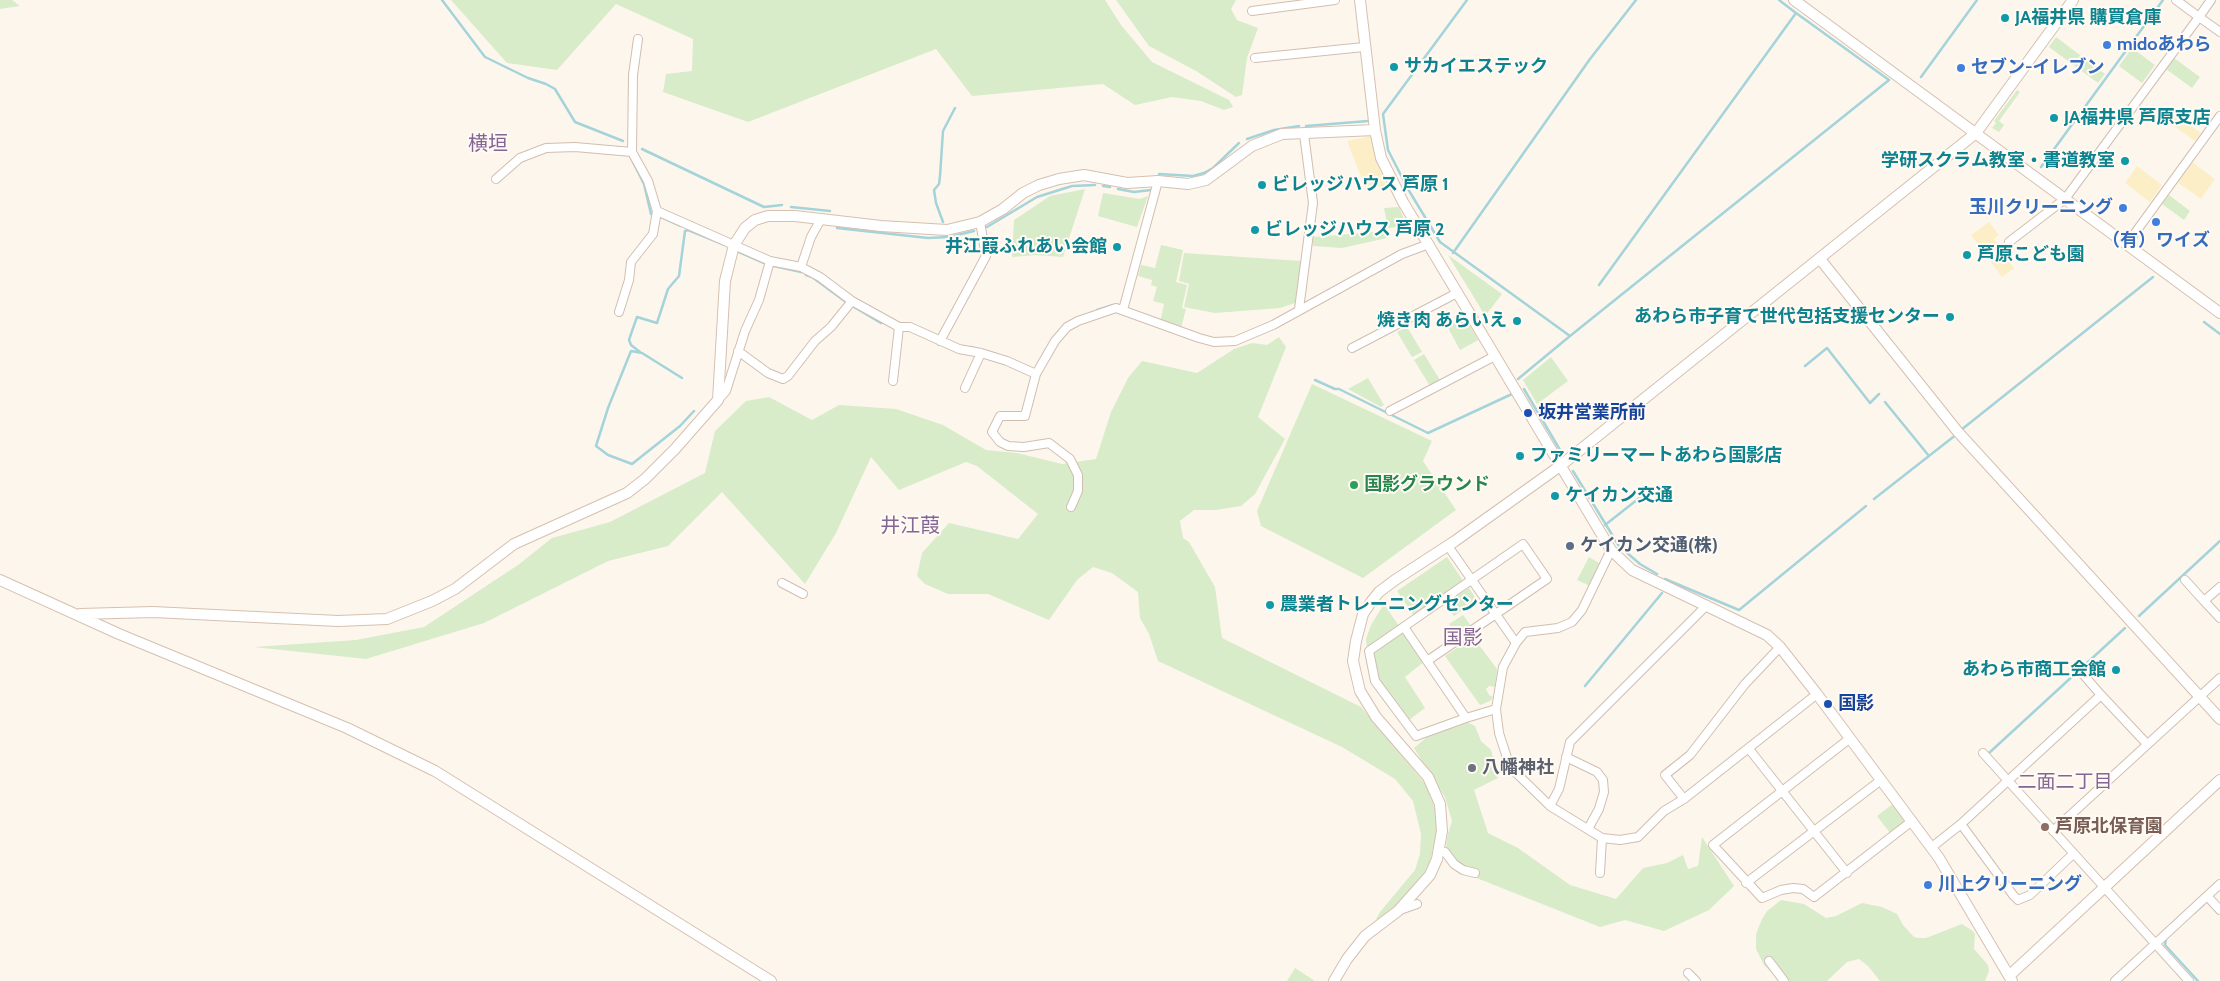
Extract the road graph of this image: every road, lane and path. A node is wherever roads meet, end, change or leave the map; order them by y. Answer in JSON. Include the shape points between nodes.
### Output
{"nodes":[{"id":1,"x":1335,"y":0,"type":"edge"},
{"id":2,"x":1360,"y":0,"type":"edge"},
{"id":3,"x":1794,"y":0,"type":"edge"},
{"id":4,"x":2073,"y":0,"type":"edge"},
{"id":5,"x":2176,"y":0,"type":"edge"},
{"id":6,"x":2211,"y":0,"type":"edge"},
{"id":7,"x":1252,"y":11,"type":"dead end"},
{"id":8,"x":2199,"y":17,"type":"junction"},
{"id":9,"x":2220,"y":32,"type":"edge"},
{"id":10,"x":638,"y":40,"type":"dead end"},
{"id":11,"x":1364,"y":47,"type":"junction"},
{"id":12,"x":1255,"y":58,"type":"dead end"},
{"id":13,"x":2220,"y":116,"type":"edge"},
{"id":14,"x":1375,"y":130,"type":"junction"},
{"id":15,"x":1976,"y":133,"type":"junction"},
{"id":16,"x":1304,"y":134,"type":"junction"},
{"id":17,"x":632,"y":152,"type":"junction"},
{"id":18,"x":496,"y":179,"type":"dead end"},
{"id":19,"x":1158,"y":181,"type":"junction"},
{"id":20,"x":2065,"y":199,"type":"junction"},
{"id":21,"x":657,"y":211,"type":"junction"},
{"id":22,"x":821,"y":219,"type":"junction"},
{"id":23,"x":980,"y":222,"type":"junction"},
{"id":24,"x":2009,"y":242,"type":"dead end"},
{"id":25,"x":1429,"y":244,"type":"junction"},
{"id":26,"x":2127,"y":244,"type":"junction"},
{"id":27,"x":734,"y":245,"type":"junction"},
{"id":28,"x":1820,"y":259,"type":"junction"},
{"id":29,"x":770,"y":261,"type":"junction"},
{"id":30,"x":801,"y":267,"type":"junction"},
{"id":31,"x":1457,"y":293,"type":"junction"},
{"id":32,"x":852,"y":301,"type":"junction"},
{"id":33,"x":1299,"y":309,"type":"junction"},
{"id":34,"x":1123,"y":310,"type":"junction"},
{"id":35,"x":619,"y":312,"type":"dead end"},
{"id":36,"x":2220,"y":313,"type":"edge"},
{"id":37,"x":899,"y":327,"type":"junction"},
{"id":38,"x":940,"y":341,"type":"junction"},
{"id":39,"x":1352,"y":348,"type":"dead end"},
{"id":40,"x":738,"y":351,"type":"junction"},
{"id":41,"x":981,"y":353,"type":"junction"},
{"id":42,"x":1495,"y":356,"type":"junction"},
{"id":43,"x":1036,"y":374,"type":"junction"},
{"id":44,"x":893,"y":381,"type":"dead end"},
{"id":45,"x":965,"y":388,"type":"dead end"},
{"id":46,"x":718,"y":400,"type":"junction"},
{"id":47,"x":1390,"y":411,"type":"dead end"},
{"id":48,"x":1560,"y":466,"type":"junction"},
{"id":49,"x":1071,"y":507,"type":"dead end"},
{"id":50,"x":1448,"y":546,"type":"junction"},
{"id":51,"x":1611,"y":550,"type":"junction"},
{"id":52,"x":0,"y":580,"type":"edge"},
{"id":53,"x":1471,"y":580,"type":"junction"},
{"id":54,"x":2185,"y":580,"type":"dead end"},
{"id":55,"x":782,"y":583,"type":"dead end"},
{"id":56,"x":2220,"y":587,"type":"edge"},
{"id":57,"x":803,"y":594,"type":"dead end"},
{"id":58,"x":2204,"y":601,"type":"junction"},
{"id":59,"x":1706,"y":605,"type":"junction"},
{"id":60,"x":80,"y":614,"type":"junction"},
{"id":61,"x":1495,"y":614,"type":"junction"},
{"id":62,"x":2220,"y":618,"type":"edge"},
{"id":63,"x":1404,"y":627,"type":"junction"},
{"id":64,"x":1516,"y":643,"type":"junction"},
{"id":65,"x":1780,"y":648,"type":"junction"},
{"id":66,"x":1427,"y":661,"type":"junction"},
{"id":67,"x":2080,"y":672,"type":"dead end"},
{"id":68,"x":2220,"y":678,"type":"edge"},
{"id":69,"x":1818,"y":694,"type":"junction"},
{"id":70,"x":2101,"y":695,"type":"junction"},
{"id":71,"x":2200,"y":696,"type":"junction"},
{"id":72,"x":1496,"y":709,"type":"junction"},
{"id":73,"x":1466,"y":718,"type":"junction"},
{"id":74,"x":2220,"y":719,"type":"edge"},
{"id":75,"x":1849,"y":739,"type":"junction"},
{"id":76,"x":2147,"y":744,"type":"junction"},
{"id":77,"x":1749,"y":749,"type":"junction"},
{"id":78,"x":1983,"y":753,"type":"dead end"},
{"id":79,"x":1566,"y":757,"type":"junction"},
{"id":80,"x":1881,"y":780,"type":"junction"},
{"id":81,"x":2220,"y":780,"type":"edge"},
{"id":82,"x":2008,"y":781,"type":"junction"},
{"id":83,"x":1782,"y":790,"type":"junction"},
{"id":84,"x":1684,"y":799,"type":"junction"},
{"id":85,"x":1550,"y":806,"type":"junction"},
{"id":86,"x":1912,"y":821,"type":"junction"},
{"id":87,"x":1961,"y":824,"type":"junction"},
{"id":88,"x":1588,"y":829,"type":"junction"},
{"id":89,"x":1814,"y":831,"type":"junction"},
{"id":90,"x":2053,"y":832,"type":"junction"},
{"id":91,"x":1602,"y":838,"type":"junction"},
{"id":92,"x":1932,"y":847,"type":"junction"},
{"id":93,"x":1444,"y":852,"type":"dead end"},
{"id":94,"x":2073,"y":854,"type":"junction"},
{"id":95,"x":1474,"y":873,"type":"dead end"},
{"id":96,"x":1600,"y":873,"type":"dead end"},
{"id":97,"x":1847,"y":873,"type":"junction"},
{"id":98,"x":1746,"y":883,"type":"junction"},
{"id":99,"x":2220,"y":884,"type":"edge"},
{"id":100,"x":2103,"y":887,"type":"junction"},
{"id":101,"x":2207,"y":896,"type":"junction"},
{"id":102,"x":1417,"y":904,"type":"dead end"},
{"id":103,"x":2220,"y":910,"type":"edge"},
{"id":104,"x":1398,"y":911,"type":"junction"},
{"id":105,"x":2155,"y":942,"type":"junction"},
{"id":106,"x":1769,"y":961,"type":"dead end"},
{"id":107,"x":1688,"y":973,"type":"dead end"},
{"id":108,"x":2011,"y":978,"type":"edge"},
{"id":109,"x":771,"y":981,"type":"edge"},
{"id":110,"x":1334,"y":981,"type":"edge"},
{"id":111,"x":1696,"y":981,"type":"edge"},
{"id":112,"x":1784,"y":981,"type":"edge"},
{"id":113,"x":2115,"y":981,"type":"edge"},
{"id":114,"x":2189,"y":981,"type":"edge"}],
"edges":[{"from":1,"to":7,"type":"street"},
{"from":2,"to":11,"type":"street"},
{"from":3,"to":15,"type":"street"},
{"from":4,"to":15,"type":"street"},
{"from":5,"to":8,"type":"street"},
{"from":6,"to":8,"type":"street"},
{"from":8,"to":9,"type":"street"},
{"from":8,"to":20,"type":"street"},
{"from":10,"to":17,"type":"street","via":[[633,75]]},
{"from":11,"to":12,"type":"street"},
{"from":11,"to":14,"type":"street"},
{"from":13,"to":26,"type":"street"},
{"from":14,"to":16,"type":"street"},
{"from":14,"to":25,"type":"street","via":[[1381,158]]},
{"from":15,"to":20,"type":"street"},
{"from":15,"to":28,"type":"street"},
{"from":16,"to":19,"type":"street","via":[[1282,134],[1252,146],[1206,180],[1188,184]]},
{"from":16,"to":33,"type":"street","via":[[1313,203]]},
{"from":17,"to":18,"type":"street","via":[[575,146],[546,148],[520,158]]},
{"from":17,"to":21,"type":"street","via":[[648,181]]},
{"from":19,"to":23,"type":"street","via":[[1127,182],[1084,175],[1059,179],[1023,193]]},
{"from":19,"to":34,"type":"street"},
{"from":20,"to":24,"type":"street"},
{"from":20,"to":26,"type":"street"},
{"from":21,"to":27,"type":"street"},
{"from":21,"to":35,"type":"street","via":[[653,234],[631,262]]},
{"from":22,"to":23,"type":"street","via":[[946,230]]},
{"from":22,"to":27,"type":"street","via":[[768,216],[745,228]]},
{"from":22,"to":30,"type":"street","via":[[811,236]]},
{"from":23,"to":38,"type":"street","via":[[986,256]]},
{"from":25,"to":31,"type":"street"},
{"from":25,"to":33,"type":"street","via":[[1402,254]]},
{"from":26,"to":36,"type":"street"},
{"from":27,"to":29,"type":"street"},
{"from":27,"to":46,"type":"street","via":[[725,281]]},
{"from":28,"to":48,"type":"street"},
{"from":28,"to":71,"type":"street","via":[[1958,432]]},
{"from":29,"to":30,"type":"street"},
{"from":29,"to":40,"type":"street","via":[[759,300]]},
{"from":30,"to":32,"type":"street"},
{"from":31,"to":39,"type":"street"},
{"from":31,"to":42,"type":"street"},
{"from":32,"to":37,"type":"street"},
{"from":32,"to":40,"type":"street","via":[[783,379],[768,373]]},
{"from":33,"to":34,"type":"street","via":[[1274,325],[1235,341],[1214,342]]},
{"from":34,"to":43,"type":"street","via":[[1116,308],[1099,312],[1067,327]]},
{"from":37,"to":38,"type":"street","via":[[910,327]]},
{"from":37,"to":44,"type":"street"},
{"from":38,"to":41,"type":"street"},
{"from":40,"to":46,"type":"street","via":[[726,392]]},
{"from":41,"to":43,"type":"street"},
{"from":41,"to":45,"type":"street"},
{"from":42,"to":47,"type":"street"},
{"from":42,"to":48,"type":"street"},
{"from":43,"to":49,"type":"street","via":[[1026,416],[1000,416],[992,432],[1008,446],[1049,444],[1070,459],[1078,475],[1078,492]]},
{"from":46,"to":60,"type":"street","via":[[675,449],[627,493],[514,544],[455,589],[388,619],[338,621],[153,612]]},
{"from":48,"to":50,"type":"street"},
{"from":48,"to":51,"type":"street"},
{"from":50,"to":53,"type":"street"},
{"from":50,"to":104,"type":"street","via":[[1379,592],[1363,614],[1356,641],[1354,661],[1360,691],[1376,716],[1428,777],[1440,804],[1442,831],[1437,859],[1430,875]]},
{"from":51,"to":59,"type":"street","via":[[1632,570]]},
{"from":51,"to":64,"type":"street","via":[[1582,610],[1572,622],[1558,628],[1525,632]]},
{"from":52,"to":60,"type":"street"},
{"from":53,"to":61,"type":"street"},
{"from":53,"to":61,"type":"street","via":[[1523,544],[1547,579]]},
{"from":53,"to":63,"type":"street"},
{"from":54,"to":58,"type":"street"},
{"from":55,"to":57,"type":"street"},
{"from":56,"to":58,"type":"street"},
{"from":58,"to":62,"type":"street"},
{"from":59,"to":65,"type":"street","via":[[1767,635]]},
{"from":59,"to":79,"type":"street","via":[[1570,742]]},
{"from":60,"to":109,"type":"street","via":[[119,634],[347,728],[435,771]]},
{"from":61,"to":64,"type":"street"},
{"from":61,"to":66,"type":"street"},
{"from":63,"to":66,"type":"street"},
{"from":63,"to":73,"type":"street","via":[[1369,651],[1374,681],[1416,736]]},
{"from":64,"to":72,"type":"street","via":[[1503,667]]},
{"from":65,"to":69,"type":"street"},
{"from":65,"to":84,"type":"street","via":[[1745,684],[1690,755],[1665,775]]},
{"from":66,"to":73,"type":"street"},
{"from":67,"to":70,"type":"street"},
{"from":68,"to":71,"type":"street"},
{"from":69,"to":75,"type":"street"},
{"from":69,"to":77,"type":"street"},
{"from":70,"to":76,"type":"street"},
{"from":70,"to":82,"type":"street"},
{"from":71,"to":74,"type":"street"},
{"from":71,"to":76,"type":"street"},
{"from":72,"to":73,"type":"street"},
{"from":72,"to":85,"type":"street","via":[[1499,734],[1510,767]]},
{"from":75,"to":80,"type":"street"},
{"from":75,"to":83,"type":"street"},
{"from":76,"to":90,"type":"street"},
{"from":77,"to":83,"type":"street"},
{"from":77,"to":84,"type":"street"},
{"from":78,"to":82,"type":"street"},
{"from":79,"to":85,"type":"street","via":[[1559,788]]},
{"from":79,"to":88,"type":"street","via":[[1597,772],[1603,780],[1604,792],[1599,809]]},
{"from":80,"to":86,"type":"street"},
{"from":80,"to":89,"type":"street"},
{"from":81,"to":100,"type":"street"},
{"from":82,"to":87,"type":"street"},
{"from":82,"to":90,"type":"street"},
{"from":83,"to":89,"type":"street"},
{"from":83,"to":98,"type":"street","via":[[1713,845]]},
{"from":84,"to":91,"type":"street","via":[[1664,811],[1638,837]]},
{"from":85,"to":88,"type":"street"},
{"from":86,"to":92,"type":"street"},
{"from":86,"to":97,"type":"street"},
{"from":87,"to":92,"type":"street"},
{"from":87,"to":94,"type":"street","via":[[2018,900],[2030,895]]},
{"from":88,"to":91,"type":"street"},
{"from":89,"to":97,"type":"street"},
{"from":89,"to":98,"type":"street"},
{"from":90,"to":94,"type":"street"},
{"from":91,"to":96,"type":"street"},
{"from":92,"to":108,"type":"street"},
{"from":93,"to":95,"type":"street","via":[[1462,870]]},
{"from":94,"to":100,"type":"street"},
{"from":97,"to":98,"type":"street","via":[[1814,897],[1803,889],[1793,888],[1762,898]]},
{"from":99,"to":101,"type":"street"},
{"from":100,"to":105,"type":"street"},
{"from":100,"to":108,"type":"street"},
{"from":101,"to":103,"type":"street"},
{"from":101,"to":105,"type":"street"},
{"from":102,"to":104,"type":"street"},
{"from":104,"to":110,"type":"street","via":[[1365,936]]},
{"from":105,"to":113,"type":"street"},
{"from":105,"to":114,"type":"street"},
{"from":106,"to":112,"type":"street"},
{"from":107,"to":111,"type":"street"}]}
